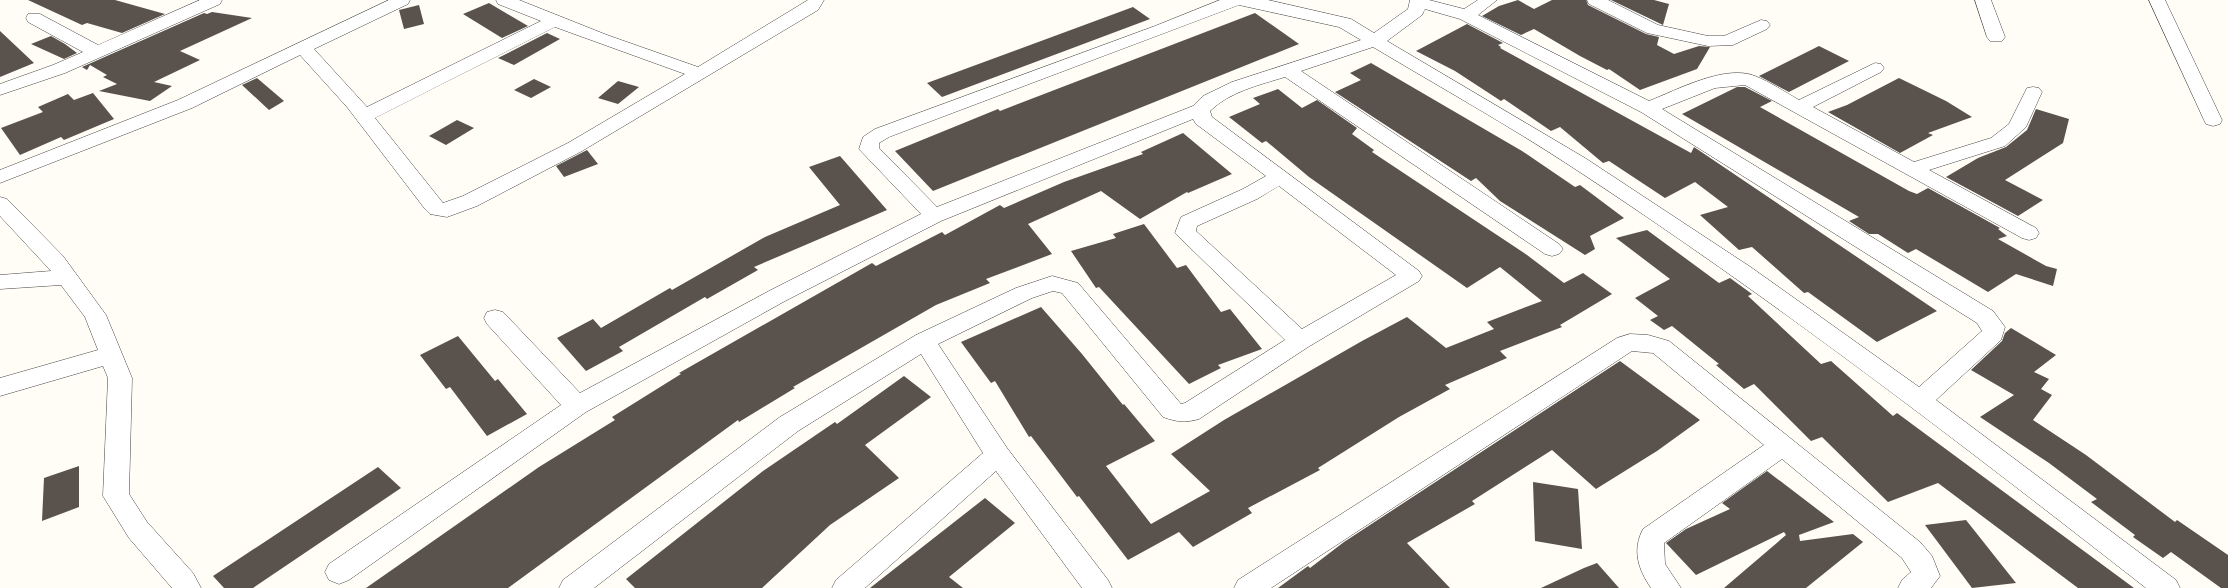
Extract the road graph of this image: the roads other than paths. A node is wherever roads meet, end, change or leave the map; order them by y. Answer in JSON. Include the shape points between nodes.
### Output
{"nodes":[{"id":1,"x":214,"y":0,"type":"edge"},
{"id":2,"x":402,"y":0,"type":"edge"},
{"id":3,"x":504,"y":0,"type":"edge"},
{"id":4,"x":816,"y":0,"type":"edge"},
{"id":5,"x":1489,"y":0,"type":"edge"},
{"id":6,"x":1595,"y":0,"type":"edge"},
{"id":7,"x":1983,"y":0,"type":"edge"},
{"id":8,"x":2157,"y":0,"type":"edge"},
{"id":9,"x":1418,"y":1,"type":"edge"},
{"id":10,"x":1466,"y":15,"type":"junction"},
{"id":11,"x":34,"y":18,"type":"dead end"},
{"id":12,"x":555,"y":20,"type":"junction"},
{"id":13,"x":1760,"y":25,"type":"dead end"},
{"id":14,"x":1996,"y":37,"type":"dead end"},
{"id":15,"x":1375,"y":41,"type":"junction"},
{"id":16,"x":302,"y":48,"type":"junction"},
{"id":17,"x":96,"y":52,"type":"junction"},
{"id":18,"x":1875,"y":68,"type":"dead end"},
{"id":19,"x":1287,"y":70,"type":"junction"},
{"id":20,"x":699,"y":73,"type":"junction"},
{"id":21,"x":0,"y":90,"type":"edge"},
{"id":22,"x":2033,"y":92,"type":"dead end"},
{"id":23,"x":1800,"y":107,"type":"junction"},
{"id":24,"x":1648,"y":108,"type":"junction"},
{"id":25,"x":1200,"y":110,"type":"junction"},
{"id":26,"x":364,"y":116,"type":"junction"},
{"id":27,"x":2213,"y":120,"type":"dead end"},
{"id":28,"x":1912,"y":169,"type":"junction"},
{"id":29,"x":0,"y":177,"type":"edge"},
{"id":30,"x":1280,"y":177,"type":"junction"},
{"id":31,"x":0,"y":204,"type":"edge"},
{"id":32,"x":934,"y":216,"type":"junction"},
{"id":33,"x":2029,"y":233,"type":"dead end"},
{"id":34,"x":1552,"y":249,"type":"dead end"},
{"id":35,"x":67,"y":277,"type":"junction"},
{"id":36,"x":0,"y":282,"type":"edge"},
{"id":37,"x":495,"y":318,"type":"dead end"},
{"id":38,"x":924,"y":341,"type":"junction"},
{"id":39,"x":1300,"y":341,"type":"junction"},
{"id":40,"x":111,"y":355,"type":"junction"},
{"id":41,"x":0,"y":387,"type":"edge"},
{"id":42,"x":1919,"y":401,"type":"junction"},
{"id":43,"x":577,"y":406,"type":"junction"},
{"id":44,"x":1783,"y":445,"type":"junction"},
{"id":45,"x":998,"y":455,"type":"junction"},
{"id":46,"x":340,"y":572,"type":"dead end"},
{"id":47,"x":187,"y":588,"type":"edge"},
{"id":48,"x":573,"y":588,"type":"edge"},
{"id":49,"x":846,"y":588,"type":"edge"},
{"id":50,"x":1098,"y":588,"type":"edge"},
{"id":51,"x":1248,"y":588,"type":"edge"},
{"id":52,"x":1667,"y":588,"type":"edge"},
{"id":53,"x":1912,"y":588,"type":"edge"},
{"id":54,"x":2166,"y":588,"type":"edge"}],
"edges":[{"from":1,"to":17,"type":"street"},
{"from":2,"to":16,"type":"street"},
{"from":3,"to":12,"type":"street"},
{"from":4,"to":20,"type":"street","via":[[812,6]]},
{"from":5,"to":10,"type":"street"},
{"from":6,"to":13,"type":"street","via":[[1653,29],[1708,41],[1728,41]]},
{"from":7,"to":14,"type":"street"},
{"from":8,"to":27,"type":"street"},
{"from":9,"to":10,"type":"street"},
{"from":9,"to":15,"type":"street","via":[[1416,11]]},
{"from":10,"to":24,"type":"street"},
{"from":11,"to":17,"type":"street"},
{"from":12,"to":20,"type":"street"},
{"from":12,"to":26,"type":"street"},
{"from":15,"to":19,"type":"street"},
{"from":15,"to":32,"type":"street","via":[[1345,23],[1255,2],[1234,1],[882,133],[870,141],[869,149]]},
{"from":15,"to":42,"type":"street","via":[[1578,162],[1744,273]]},
{"from":16,"to":26,"type":"street","via":[[325,69]]},
{"from":16,"to":29,"type":"street","via":[[185,104]]},
{"from":17,"to":21,"type":"street"},
{"from":18,"to":23,"type":"street"},
{"from":19,"to":25,"type":"street","via":[[1238,86],[1210,100]]},
{"from":19,"to":34,"type":"street"},
{"from":20,"to":26,"type":"street","via":[[575,147],[470,201],[447,210],[437,209],[432,204]]},
{"from":22,"to":28,"type":"street","via":[[2018,127],[1998,142]]},
{"from":23,"to":24,"type":"street","via":[[1749,80],[1734,78],[1719,81]]},
{"from":23,"to":28,"type":"street"},
{"from":24,"to":42,"type":"street","via":[[1985,317],[1994,327],[1994,334]]},
{"from":25,"to":30,"type":"street","via":[[1203,120]]},
{"from":25,"to":32,"type":"street"},
{"from":28,"to":33,"type":"street"},
{"from":30,"to":39,"type":"street","via":[[1250,194],[1188,222],[1185,233]]},
{"from":30,"to":39,"type":"street","via":[[1411,276]]},
{"from":31,"to":35,"type":"street"},
{"from":32,"to":43,"type":"street","via":[[777,296]]},
{"from":35,"to":36,"type":"street"},
{"from":35,"to":40,"type":"street","via":[[95,315]]},
{"from":37,"to":43,"type":"street"},
{"from":38,"to":39,"type":"street","via":[[1024,293],[1052,283],[1061,284],[1070,288],[1172,410],[1180,413],[1190,412]]},
{"from":38,"to":45,"type":"street"},
{"from":38,"to":48,"type":"street","via":[[789,424]]},
{"from":40,"to":41,"type":"street"},
{"from":40,"to":47,"type":"street","via":[[120,378],[116,496],[138,530]]},
{"from":42,"to":54,"type":"street"},
{"from":43,"to":46,"type":"street"},
{"from":44,"to":51,"type":"street","via":[[1661,347],[1638,341],[1626,344]]},
{"from":44,"to":52,"type":"street","via":[[1652,538],[1648,552],[1655,573]]},
{"from":44,"to":53,"type":"street","via":[[1911,550],[1922,564],[1926,576]]},
{"from":45,"to":49,"type":"street"},
{"from":45,"to":50,"type":"street"}]}
